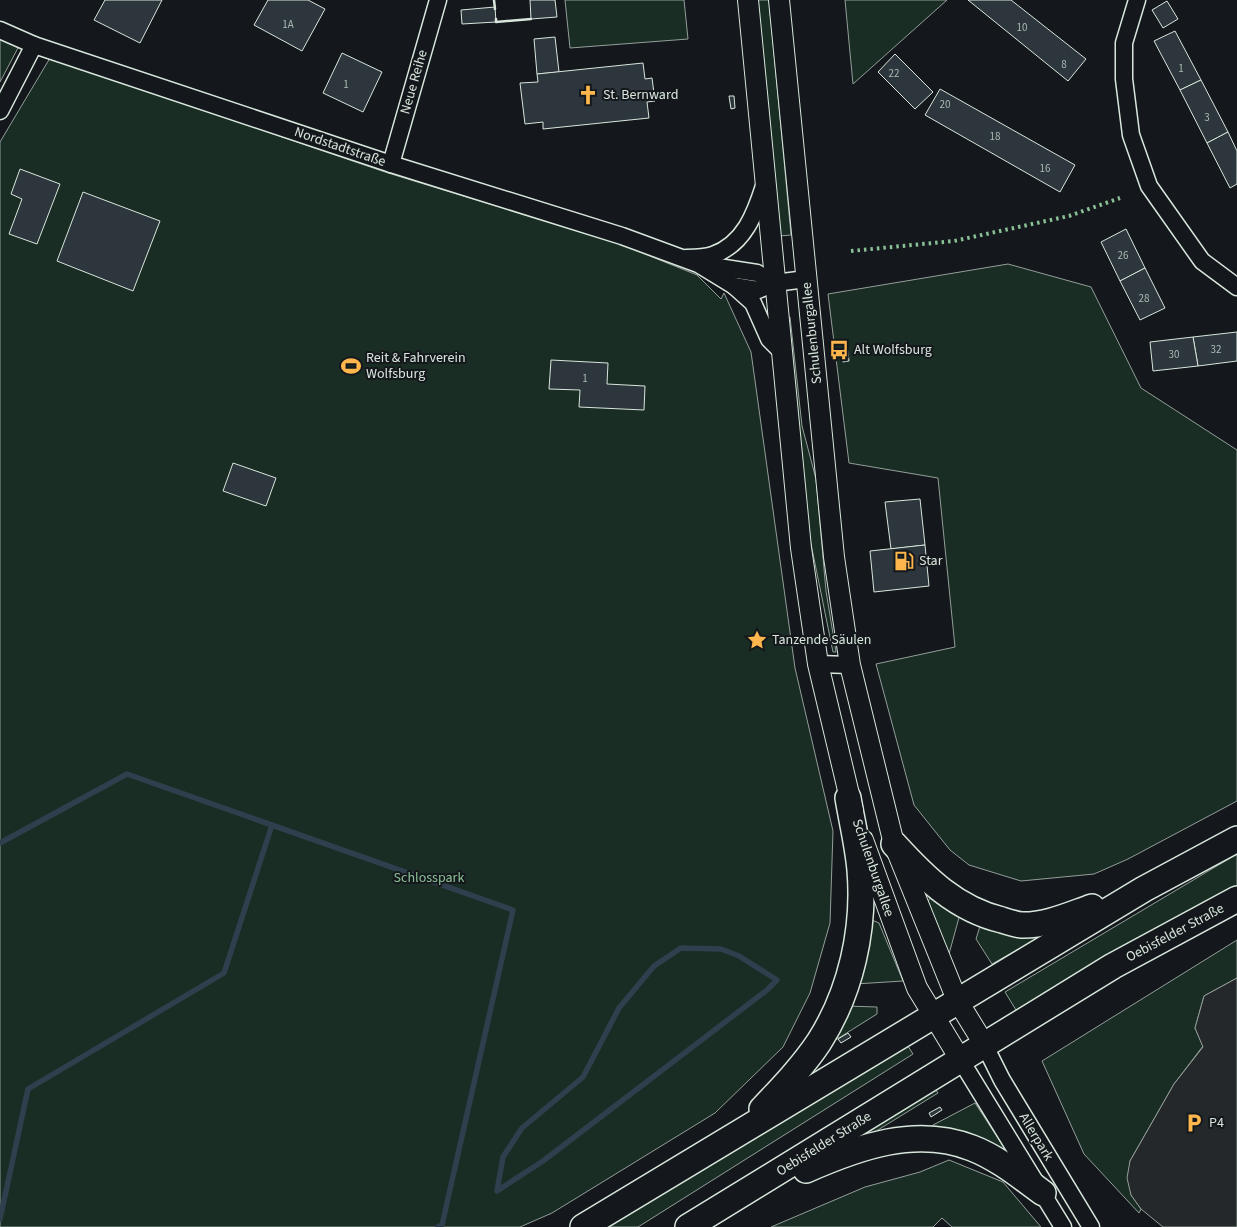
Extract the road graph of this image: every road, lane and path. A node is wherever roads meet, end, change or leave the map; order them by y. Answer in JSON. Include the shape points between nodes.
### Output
{"nodes":[{"id":1,"x":438,"y":0,"type":"edge"},
{"id":2,"x":748,"y":0,"type":"edge"},
{"id":3,"x":779,"y":0,"type":"edge"},
{"id":4,"x":1137,"y":0,"type":"edge"},
{"id":5,"x":0,"y":30,"type":"edge"},
{"id":6,"x":34,"y":44,"type":"junction"},
{"id":7,"x":0,"y":111,"type":"edge"},
{"id":8,"x":391,"y":164,"type":"junction"},
{"id":9,"x":765,"y":184,"type":"junction"},
{"id":10,"x":682,"y":259,"type":"junction"},
{"id":11,"x":698,"y":264,"type":"junction"},
{"id":12,"x":806,"y":279,"type":"junction"},
{"id":13,"x":775,"y":283,"type":"junction"},
{"id":14,"x":734,"y":286,"type":"junction"},
{"id":15,"x":1237,"y":287,"type":"edge"},
{"id":16,"x":782,"y":352,"type":"junction"},
{"id":17,"x":818,"y":664,"type":"junction"},
{"id":18,"x":850,"y":665,"type":"junction"},
{"id":19,"x":848,"y":798,"type":"junction"},
{"id":20,"x":1237,"y":839,"type":"edge"},
{"id":21,"x":894,"y":844,"type":"junction"},
{"id":22,"x":1144,"y":889,"type":"junction"},
{"id":23,"x":1237,"y":900,"type":"edge"},
{"id":24,"x":957,"y":1000,"type":"junction"},
{"id":25,"x":932,"y":1015,"type":"junction"},
{"id":26,"x":984,"y":1044,"type":"junction"},
{"id":27,"x":960,"y":1059,"type":"junction"},
{"id":28,"x":742,"y":1131,"type":"junction"},
{"id":29,"x":1043,"y":1193,"type":"junction"},
{"id":30,"x":722,"y":1207,"type":"junction"},
{"id":31,"x":583,"y":1227,"type":"edge"},
{"id":32,"x":688,"y":1227,"type":"edge"},
{"id":33,"x":1063,"y":1227,"type":"edge"},
{"id":34,"x":1092,"y":1227,"type":"edge"}],
"edges":[{"from":1,"to":8,"type":"street","name":"Neue Reihe"},
{"from":2,"to":9,"type":"street","name":"Schulenburgallee"},
{"from":3,"to":12,"type":"street","name":"Schulenburgallee"},
{"from":4,"to":15,"type":"street","via":[[1124,43],[1124,79],[1131,135],[1148,186],[1202,261]]},
{"from":5,"to":6,"type":"street","name":"Nordstadtstraße"},
{"from":6,"to":7,"type":"street"},
{"from":6,"to":8,"type":"street","name":"Nordstadtstraße"},
{"from":8,"to":10,"type":"street","name":"Nordstadtstraße","via":[[622,236]]},
{"from":9,"to":10,"type":"street","name":"Nordstadtstraße","via":[[754,216],[736,242],[712,256]]},
{"from":9,"to":13,"type":"street","name":"Schulenburgallee"},
{"from":10,"to":11,"type":"street","name":"Nordstadtstraße"},
{"from":11,"to":13,"type":"street","name":"Nordstadtstraße","via":[[757,273]]},
{"from":11,"to":14,"type":"street","name":"Nordstadtstraße"},
{"from":12,"to":13,"type":"street","name":"Nordstadtstraße"},
{"from":12,"to":18,"type":"street","name":"Schulenburgallee","via":[[834,557]]},
{"from":13,"to":14,"type":"street","name":"Nordstadtstraße","via":[[758,290]]},
{"from":13,"to":16,"type":"street","name":"Schulenburgallee"},
{"from":14,"to":16,"type":"street","name":"Nordstadtstraße","via":[[752,303],[769,339]]},
{"from":16,"to":17,"type":"street","name":"Schulenburgallee","via":[[801,548]]},
{"from":17,"to":18,"type":"street"},
{"from":17,"to":19,"type":"street","name":"Schulenburgallee"},
{"from":18,"to":21,"type":"street","name":"Schulenburgallee"},
{"from":19,"to":25,"type":"street","name":"Schulenburgallee","via":[[902,950]]},
{"from":19,"to":28,"type":"main road","via":[[860,870],[860,905],[856,946],[843,996],[819,1042]]},
{"from":20,"to":22,"type":"main road"},
{"from":21,"to":22,"type":"main road","via":[[956,902],[988,916],[1021,925],[1053,921]]},
{"from":21,"to":24,"type":"street","name":"Schulenburgallee"},
{"from":22,"to":24,"type":"main road"},
{"from":23,"to":26,"type":"main road","name":"Oebisfelder Straße","via":[[1113,966]]},
{"from":24,"to":25,"type":"main road"},
{"from":24,"to":26,"type":"street","name":"Schulenburgallee"},
{"from":25,"to":27,"type":"street","name":"Schulenburgallee"},
{"from":25,"to":28,"type":"main road"},
{"from":26,"to":27,"type":"main road","name":"Oebisfelder Straße"},
{"from":26,"to":34,"type":"street","name":"Allerpark","via":[[1002,1080]]},
{"from":27,"to":29,"type":"street","name":"Allerpark"},
{"from":27,"to":30,"type":"main road","name":"Oebisfelder Straße"},
{"from":28,"to":31,"type":"main road"},
{"from":29,"to":30,"type":"main road","via":[[974,1148],[919,1138],[859,1148]]},
{"from":29,"to":33,"type":"street","name":"Allerpark"},
{"from":30,"to":32,"type":"main road","name":"Oebisfelder Straße"}]}
